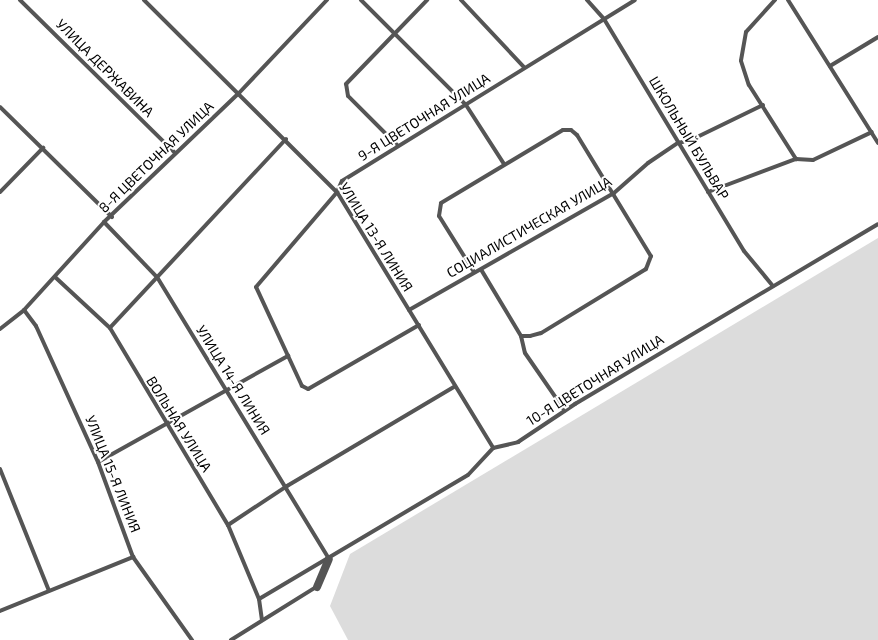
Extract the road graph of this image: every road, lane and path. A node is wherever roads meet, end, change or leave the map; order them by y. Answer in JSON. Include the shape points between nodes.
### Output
{"nodes":[{"id":1,"x":20,"y":0,"type":"edge"},
{"id":2,"x":144,"y":0,"type":"edge"},
{"id":3,"x":327,"y":0,"type":"edge"},
{"id":4,"x":361,"y":0,"type":"edge"},
{"id":5,"x":427,"y":0,"type":"edge"},
{"id":6,"x":461,"y":0,"type":"edge"},
{"id":7,"x":587,"y":0,"type":"edge"},
{"id":8,"x":635,"y":0,"type":"edge"},
{"id":9,"x":775,"y":0,"type":"edge"},
{"id":10,"x":788,"y":0,"type":"edge"},
{"id":11,"x":604,"y":19,"type":"junction"},
{"id":12,"x":396,"y":32,"type":"junction"},
{"id":13,"x":878,"y":37,"type":"edge"},
{"id":14,"x":830,"y":66,"type":"junction"},
{"id":15,"x":524,"y":67,"type":"junction"},
{"id":16,"x":239,"y":93,"type":"junction"},
{"id":17,"x":466,"y":105,"type":"junction"},
{"id":18,"x":763,"y":105,"type":"junction"},
{"id":19,"x":0,"y":106,"type":"edge"},
{"id":20,"x":872,"y":132,"type":"junction"},
{"id":21,"x":286,"y":139,"type":"junction"},
{"id":22,"x":678,"y":143,"type":"junction"},
{"id":23,"x":878,"y":143,"type":"edge"},
{"id":24,"x":398,"y":145,"type":"junction"},
{"id":25,"x":43,"y":148,"type":"junction"},
{"id":26,"x":175,"y":153,"type":"junction"},
{"id":27,"x":796,"y":159,"type":"junction"},
{"id":28,"x":504,"y":164,"type":"junction"},
{"id":29,"x":0,"y":192,"type":"edge"},
{"id":30,"x":337,"y":192,"type":"junction"},
{"id":31,"x":708,"y":192,"type":"junction"},
{"id":32,"x":614,"y":193,"type":"junction"},
{"id":33,"x":112,"y":217,"type":"junction"},
{"id":34,"x":104,"y":222,"type":"junction"},
{"id":35,"x":878,"y":224,"type":"edge"},
{"id":36,"x":482,"y":271,"type":"junction"},
{"id":37,"x":474,"y":272,"type":"junction"},
{"id":38,"x":55,"y":277,"type":"junction"},
{"id":39,"x":157,"y":277,"type":"junction"},
{"id":40,"x":773,"y":286,"type":"junction"},
{"id":41,"x":24,"y":310,"type":"junction"},
{"id":42,"x":409,"y":310,"type":"junction"},
{"id":43,"x":0,"y":319,"type":"edge"},
{"id":44,"x":4,"y":324,"type":"junction"},
{"id":45,"x":420,"y":325,"type":"junction"},
{"id":46,"x":110,"y":328,"type":"junction"},
{"id":47,"x":0,"y":329,"type":"edge"},
{"id":48,"x":521,"y":336,"type":"junction"},
{"id":49,"x":288,"y":356,"type":"junction"},
{"id":50,"x":454,"y":386,"type":"junction"},
{"id":51,"x":227,"y":392,"type":"junction"},
{"id":52,"x":565,"y":411,"type":"junction"},
{"id":53,"x":165,"y":425,"type":"junction"},
{"id":54,"x":494,"y":448,"type":"junction"},
{"id":55,"x":98,"y":462,"type":"junction"},
{"id":56,"x":0,"y":469,"type":"edge"},
{"id":57,"x":287,"y":486,"type":"junction"},
{"id":58,"x":228,"y":525,"type":"junction"},
{"id":59,"x":133,"y":557,"type":"junction"},
{"id":60,"x":329,"y":559,"type":"junction"},
{"id":61,"x":316,"y":587,"type":"joint"},
{"id":62,"x":49,"y":591,"type":"junction"},
{"id":63,"x":259,"y":599,"type":"junction"},
{"id":64,"x":0,"y":611,"type":"edge"},
{"id":65,"x":262,"y":620,"type":"junction"},
{"id":66,"x":192,"y":640,"type":"edge"},
{"id":67,"x":231,"y":640,"type":"edge"}],
"edges":[{"from":1,"to":26,"type":"lane","name":"УЛИЦА ДЕРЖАВИНА"},
{"from":2,"to":16,"type":"lane","name":"УЛИЦА 13-Я ЛИНИЯ"},
{"from":3,"to":16,"type":"lane","name":"8-Я ЦВЕТОЧНАЯ УЛИЦА"},
{"from":4,"to":12,"type":"lane"},
{"from":5,"to":12,"type":"lane"},
{"from":6,"to":15,"type":"lane"},
{"from":7,"to":11,"type":"lane","name":"ШКОЛЬНЫЙ БУЛЬВАР"},
{"from":8,"to":11,"type":"lane","name":"9-Я ЦВЕТОЧНАЯ УЛИЦА"},
{"from":9,"to":18,"type":"lane","via":[[746,32],[741,61],[749,85]]},
{"from":10,"to":14,"type":"lane"},
{"from":11,"to":15,"type":"lane","name":"9-Я ЦВЕТОЧНАЯ УЛИЦА"},
{"from":11,"to":22,"type":"lane","name":"ШКОЛЬНЫЙ БУЛЬВАР"},
{"from":12,"to":17,"type":"lane"},
{"from":12,"to":24,"type":"lane","via":[[346,84],[345,90]]},
{"from":13,"to":14,"type":"lane"},
{"from":14,"to":20,"type":"lane"},
{"from":15,"to":17,"type":"lane","name":"9-Я ЦВЕТОЧНАЯ УЛИЦА"},
{"from":16,"to":21,"type":"lane","name":"УЛИЦА 13-Я ЛИНИЯ"},
{"from":16,"to":26,"type":"lane","name":"8-Я ЦВЕТОЧНАЯ УЛИЦА"},
{"from":17,"to":24,"type":"lane","name":"9-Я ЦВЕТОЧНАЯ УЛИЦА"},
{"from":17,"to":28,"type":"lane"},
{"from":18,"to":22,"type":"lane","name":"СОЦИАЛИСТИЧЕСКАЯ УЛИЦА","via":[[692,140]]},
{"from":18,"to":27,"type":"lane"},
{"from":19,"to":25,"type":"lane"},
{"from":20,"to":23,"type":"lane"},
{"from":20,"to":27,"type":"lane","via":[[813,160]]},
{"from":21,"to":30,"type":"lane","name":"УЛИЦА 13-Я ЛИНИЯ"},
{"from":21,"to":39,"type":"lane"},
{"from":22,"to":31,"type":"lane","name":"ШКОЛЬНЫЙ БУЛЬВАР"},
{"from":22,"to":32,"type":"lane","name":"СОЦИАЛИСТИЧЕСКАЯ УЛИЦА","via":[[648,162]]},
{"from":24,"to":30,"type":"lane","name":"9-Я ЦВЕТОЧНАЯ УЛИЦА","via":[[342,181]]},
{"from":25,"to":29,"type":"lane"},
{"from":25,"to":33,"type":"lane"},
{"from":26,"to":33,"type":"lane","name":"8-Я ЦВЕТОЧНАЯ УЛИЦА"},
{"from":27,"to":31,"type":"lane"},
{"from":28,"to":32,"type":"lane","via":[[563,130],[571,130]]},
{"from":28,"to":37,"type":"lane","via":[[442,203],[438,209],[439,216]]},
{"from":30,"to":42,"type":"lane","name":"УЛИЦА 13-Я ЛИНИЯ"},
{"from":30,"to":49,"type":"lane","name":"9-Я ЦВЕТОЧНАЯ УЛИЦА","via":[[256,287]]},
{"from":31,"to":40,"type":"lane","name":"ШКОЛЬНЫЙ БУЛЬВАР","via":[[744,250]]},
{"from":32,"to":36,"type":"lane","name":"СОЦИАЛИСТИЧЕСКАЯ УЛИЦА"},
{"from":32,"to":48,"type":"lane","via":[[651,256],[651,263],[541,334]]},
{"from":33,"to":34,"type":"lane","name":"8-Я ЦВЕТОЧНАЯ УЛИЦА"},
{"from":34,"to":38,"type":"lane","name":"8-Я ЦВЕТОЧНАЯ УЛИЦА"},
{"from":34,"to":39,"type":"lane","name":"УЛИЦА 14-Я ЛИНИЯ"},
{"from":35,"to":40,"type":"lane","name":"10-Я ЦВЕТОЧНАЯ УЛИЦА"},
{"from":36,"to":37,"type":"lane","name":"СОЦИАЛИСТИЧЕСКАЯ УЛИЦА"},
{"from":36,"to":48,"type":"lane"},
{"from":37,"to":42,"type":"lane","name":"СОЦИАЛИСТИЧЕСКАЯ УЛИЦА"},
{"from":38,"to":41,"type":"lane","name":"8-Я ЦВЕТОЧНАЯ УЛИЦА"},
{"from":38,"to":46,"type":"lane","name":"ВОЛЬНАЯ УЛИЦА"},
{"from":39,"to":46,"type":"lane"},
{"from":39,"to":51,"type":"lane","name":"УЛИЦА 14-Я ЛИНИЯ"},
{"from":40,"to":52,"type":"lane","name":"10-Я ЦВЕТОЧНАЯ УЛИЦА"},
{"from":41,"to":44,"type":"lane","name":"8-Я ЦВЕТОЧНАЯ УЛИЦА"},
{"from":41,"to":55,"type":"lane","name":"УЛИЦА 15-Я ЛИНИЯ","via":[[36,326]]},
{"from":42,"to":45,"type":"lane","name":"УЛИЦА 13-Я ЛИНИЯ"},
{"from":43,"to":44,"type":"lane"},
{"from":44,"to":47,"type":"lane","name":"8-Я ЦВЕТОЧНАЯ УЛИЦА"},
{"from":45,"to":49,"type":"lane","via":[[314,387],[302,386]]},
{"from":45,"to":50,"type":"lane","name":"УЛИЦА 13-Я ЛИНИЯ"},
{"from":46,"to":53,"type":"lane","name":"ВОЛЬНАЯ УЛИЦА"},
{"from":48,"to":52,"type":"lane","via":[[525,353]]},
{"from":49,"to":51,"type":"lane"},
{"from":50,"to":54,"type":"lane","name":"УЛИЦА 13-Я ЛИНИЯ"},
{"from":50,"to":57,"type":"lane"},
{"from":51,"to":53,"type":"lane"},
{"from":51,"to":57,"type":"lane","name":"УЛИЦА 14-Я ЛИНИЯ"},
{"from":52,"to":54,"type":"lane","name":"10-Я ЦВЕТОЧНАЯ УЛИЦА","via":[[518,442]]},
{"from":53,"to":55,"type":"lane"},
{"from":53,"to":58,"type":"lane","name":"ВОЛЬНАЯ УЛИЦА"},
{"from":54,"to":60,"type":"lane","via":[[468,475]]},
{"from":55,"to":59,"type":"lane","name":"УЛИЦА 15-Я ЛИНИЯ"},
{"from":56,"to":62,"type":"lane"},
{"from":57,"to":58,"type":"lane"},
{"from":57,"to":60,"type":"lane","name":"УЛИЦА 14-Я ЛИНИЯ"},
{"from":58,"to":63,"type":"lane","name":"ВОЛЬНАЯ УЛИЦА"},
{"from":59,"to":62,"type":"lane"},
{"from":59,"to":66,"type":"lane","name":"УЛИЦА 15-Я ЛИНИЯ"},
{"from":60,"to":61,"type":"street"},
{"from":60,"to":63,"type":"lane"},
{"from":61,"to":65,"type":"lane"},
{"from":62,"to":64,"type":"lane"},
{"from":63,"to":65,"type":"lane","name":"ВОЛЬНАЯ УЛИЦА"},
{"from":65,"to":67,"type":"lane"}]}
